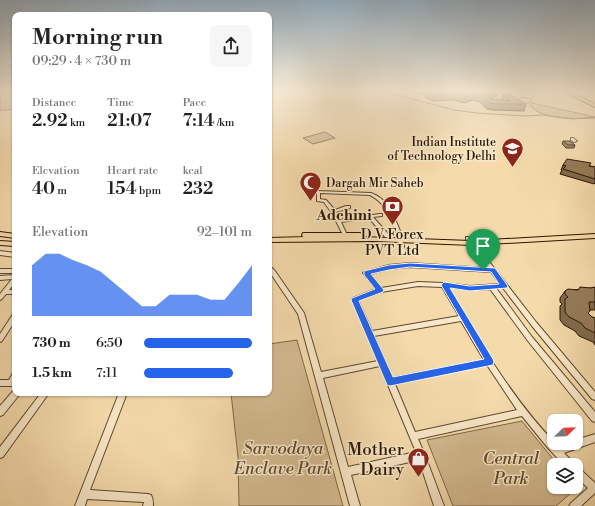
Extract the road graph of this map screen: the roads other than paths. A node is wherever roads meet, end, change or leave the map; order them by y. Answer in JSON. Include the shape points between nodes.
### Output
{"nodes":[{"id":1,"x":348,"y":207,"type":"dead end"},
{"id":2,"x":333,"y":212,"type":"junction"},
{"id":3,"x":380,"y":215,"type":"dead end"},
{"id":4,"x":337,"y":216,"type":"dead end"},
{"id":5,"x":370,"y":216,"type":"junction"},
{"id":6,"x":595,"y":232,"type":"edge"},
{"id":7,"x":0,"y":234,"type":"edge"},
{"id":8,"x":272,"y":235,"type":"edge"},
{"id":9,"x":345,"y":235,"type":"junction"},
{"id":10,"x":12,"y":236,"type":"edge"},
{"id":11,"x":387,"y":236,"type":"junction"},
{"id":12,"x":595,"y":236,"type":"edge"},
{"id":13,"x":400,"y":238,"type":"junction"},
{"id":14,"x":272,"y":240,"type":"edge"},
{"id":15,"x":469,"y":241,"type":"junction"},
{"id":16,"x":0,"y":243,"type":"edge"},
{"id":17,"x":12,"y":244,"type":"edge"},
{"id":18,"x":0,"y":253,"type":"edge"},
{"id":19,"x":404,"y":253,"type":"dead end"},
{"id":20,"x":12,"y":255,"type":"edge"},
{"id":21,"x":493,"y":270,"type":"junction"},
{"id":22,"x":0,"y":271,"type":"edge"},
{"id":23,"x":12,"y":271,"type":"edge"},
{"id":24,"x":272,"y":271,"type":"edge"},
{"id":25,"x":0,"y":278,"type":"edge"},
{"id":26,"x":12,"y":278,"type":"edge"},
{"id":27,"x":12,"y":282,"type":"edge"},
{"id":28,"x":444,"y":285,"type":"junction"},
{"id":29,"x":504,"y":286,"type":"junction"},
{"id":30,"x":492,"y":287,"type":"junction"},
{"id":31,"x":380,"y":290,"type":"junction"},
{"id":32,"x":12,"y":293,"type":"edge"},
{"id":33,"x":2,"y":295,"type":"edge"},
{"id":34,"x":463,"y":318,"type":"junction"},
{"id":35,"x":12,"y":321,"type":"edge"},
{"id":36,"x":370,"y":334,"type":"junction"},
{"id":37,"x":0,"y":339,"type":"edge"},
{"id":38,"x":490,"y":362,"type":"junction"},
{"id":39,"x":382,"y":363,"type":"junction"},
{"id":40,"x":318,"y":376,"type":"junction"},
{"id":41,"x":390,"y":382,"type":"junction"},
{"id":42,"x":0,"y":383,"type":"edge"},
{"id":43,"x":12,"y":383,"type":"edge"},
{"id":44,"x":13,"y":396,"type":"edge"},
{"id":45,"x":43,"y":396,"type":"edge"},
{"id":46,"x":122,"y":396,"type":"edge"},
{"id":47,"x":595,"y":396,"type":"edge"},
{"id":48,"x":0,"y":412,"type":"edge"},
{"id":49,"x":524,"y":412,"type":"junction"},
{"id":50,"x":595,"y":418,"type":"edge"},
{"id":51,"x":413,"y":436,"type":"junction"},
{"id":52,"x":595,"y":438,"type":"edge"},
{"id":53,"x":556,"y":451,"type":"junction"},
{"id":54,"x":0,"y":454,"type":"edge"},
{"id":55,"x":421,"y":454,"type":"junction"},
{"id":56,"x":563,"y":458,"type":"edge"},
{"id":57,"x":345,"y":472,"type":"junction"},
{"id":58,"x":583,"y":477,"type":"edge"},
{"id":59,"x":595,"y":488,"type":"edge"},
{"id":60,"x":84,"y":494,"type":"junction"},
{"id":61,"x":80,"y":506,"type":"edge"},
{"id":62,"x":148,"y":506,"type":"edge"},
{"id":63,"x":355,"y":506,"type":"edge"},
{"id":64,"x":439,"y":506,"type":"edge"},
{"id":65,"x":574,"y":506,"type":"edge"}],
"edges":[{"from":1,"to":2,"type":"street"},
{"from":2,"to":4,"type":"street"},
{"from":2,"to":13,"type":"street","via":[[325,201],[318,200],[318,191],[367,194],[378,198],[388,208]]},
{"from":3,"to":5,"type":"street"},
{"from":5,"to":9,"type":"street","via":[[338,221]]},
{"from":5,"to":11,"type":"street"},
{"from":6,"to":15,"type":"main road"},
{"from":7,"to":10,"type":"main road"},
{"from":8,"to":9,"type":"main road"},
{"from":9,"to":11,"type":"main road"},
{"from":11,"to":13,"type":"main road"},
{"from":12,"to":15,"type":"main road"},
{"from":13,"to":14,"type":"main road"},
{"from":13,"to":15,"type":"main road"},
{"from":13,"to":19,"type":"street"},
{"from":15,"to":21,"type":"street"},
{"from":16,"to":17,"type":"main road"},
{"from":18,"to":20,"type":"street"},
{"from":21,"to":29,"type":"street"},
{"from":21,"to":31,"type":"street","via":[[410,265],[366,273]]},
{"from":22,"to":23,"type":"street"},
{"from":24,"to":40,"type":"street","via":[[301,313]]},
{"from":25,"to":26,"type":"street"},
{"from":27,"to":33,"type":"street"},
{"from":28,"to":30,"type":"street"},
{"from":28,"to":31,"type":"street","via":[[418,284]]},
{"from":28,"to":34,"type":"street"},
{"from":29,"to":30,"type":"street"},
{"from":29,"to":47,"type":"street"},
{"from":30,"to":50,"type":"street","via":[[530,339]]},
{"from":31,"to":36,"type":"street","via":[[355,300]]},
{"from":32,"to":33,"type":"street"},
{"from":34,"to":36,"type":"street"},
{"from":34,"to":38,"type":"street"},
{"from":35,"to":37,"type":"street"},
{"from":36,"to":39,"type":"street"},
{"from":38,"to":41,"type":"street"},
{"from":38,"to":49,"type":"street"},
{"from":39,"to":40,"type":"street"},
{"from":39,"to":41,"type":"street"},
{"from":40,"to":57,"type":"street"},
{"from":41,"to":51,"type":"street"},
{"from":42,"to":43,"type":"street"},
{"from":44,"to":48,"type":"street"},
{"from":45,"to":54,"type":"street"},
{"from":46,"to":60,"type":"street"},
{"from":49,"to":51,"type":"street"},
{"from":49,"to":53,"type":"street"},
{"from":51,"to":55,"type":"street"},
{"from":52,"to":53,"type":"street"},
{"from":53,"to":56,"type":"street"},
{"from":55,"to":57,"type":"street"},
{"from":55,"to":64,"type":"street"},
{"from":57,"to":63,"type":"street"},
{"from":58,"to":59,"type":"street"},
{"from":59,"to":65,"type":"street"},
{"from":60,"to":61,"type":"street"},
{"from":60,"to":62,"type":"street","via":[[148,498]]}]}
